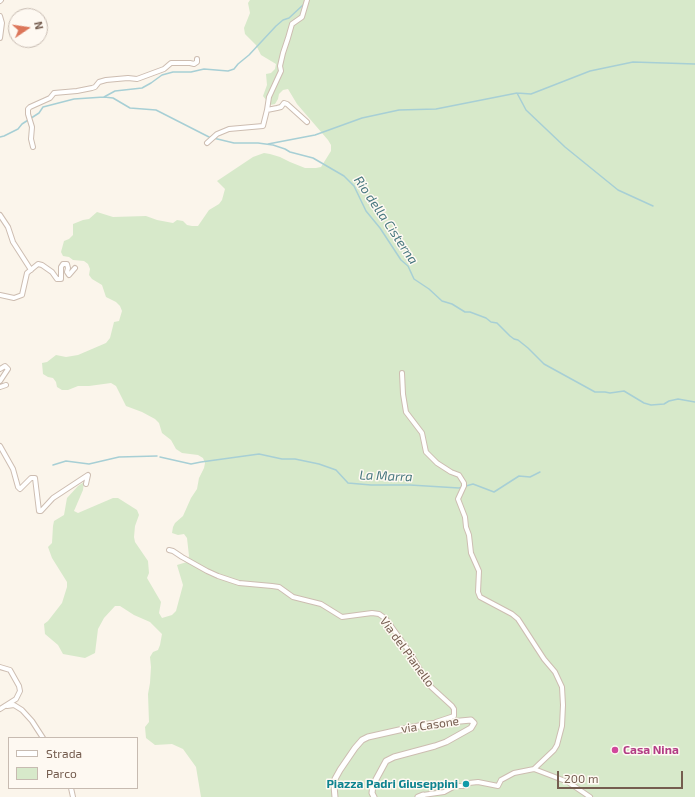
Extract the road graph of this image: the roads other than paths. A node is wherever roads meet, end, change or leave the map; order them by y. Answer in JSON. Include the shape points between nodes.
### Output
{"nodes":[{"id":1,"x":307,"y":0,"type":"edge"},
{"id":2,"x":0,"y":16,"type":"edge"},
{"id":3,"x":0,"y":38,"type":"edge"},
{"id":4,"x":197,"y":59,"type":"dead end"},
{"id":5,"x":267,"y":110,"type":"junction"},
{"id":6,"x":307,"y":122,"type":"dead end"},
{"id":7,"x":211,"y":140,"type":"dead end"},
{"id":8,"x":33,"y":146,"type":"dead end"},
{"id":9,"x":0,"y":215,"type":"edge"},
{"id":10,"x":74,"y":268,"type":"dead end"},
{"id":11,"x":31,"y":270,"type":"junction"},
{"id":12,"x":0,"y":295,"type":"edge"},
{"id":13,"x":0,"y":368,"type":"edge"},
{"id":14,"x":402,"y":373,"type":"dead end"},
{"id":15,"x":0,"y":381,"type":"edge"},
{"id":16,"x":6,"y":385,"type":"dead end"},
{"id":17,"x":0,"y":387,"type":"edge"},
{"id":18,"x":0,"y":446,"type":"edge"},
{"id":19,"x":86,"y":484,"type":"dead end"},
{"id":20,"x":169,"y":550,"type":"dead end"},
{"id":21,"x":0,"y":667,"type":"edge"},
{"id":22,"x":2,"y":708,"type":"edge"},
{"id":23,"x":429,"y":724,"type":"junction"},
{"id":24,"x":42,"y":737,"type":"edge"},
{"id":25,"x":534,"y":769,"type":"junction"},
{"id":26,"x":421,"y":796,"type":"edge"},
{"id":27,"x":335,"y":797,"type":"edge"},
{"id":28,"x":374,"y":797,"type":"edge"},
{"id":29,"x":590,"y":797,"type":"edge"}],
"edges":[{"from":1,"to":5,"type":"street","via":[[302,17],[292,24],[283,53],[281,71],[269,97]]},
{"from":2,"to":3,"type":"street"},
{"from":4,"to":8,"type":"street","via":[[194,64],[174,62],[164,69],[137,79],[106,80],[98,82],[95,88],[54,93],[50,98],[30,107],[27,112],[33,130]]},
{"from":5,"to":6,"type":"street","via":[[284,103]]},
{"from":5,"to":7,"type":"street","via":[[262,126],[229,129]]},
{"from":9,"to":11,"type":"street","via":[[17,250]]},
{"from":10,"to":11,"type":"street","via":[[69,275],[67,264],[63,264],[61,279],[57,279],[40,263]]},
{"from":11,"to":12,"type":"street","via":[[25,279],[22,295],[14,298]]},
{"from":13,"to":15,"type":"street","via":[[8,368]]},
{"from":14,"to":25,"type":"street","via":[[406,412],[422,433],[426,452],[451,472],[459,475],[464,483],[458,499],[465,517],[471,553],[479,571],[480,597],[518,619],[555,672],[562,687],[562,726],[557,745]]},
{"from":16,"to":17,"type":"street"},
{"from":18,"to":19,"type":"street","via":[[13,469],[20,489],[31,478],[35,478],[39,511],[53,498],[88,475]]},
{"from":20,"to":23,"type":"street","name":"Via del Pianello","via":[[218,576],[239,583],[278,587],[293,597],[321,604],[342,616],[382,616],[411,654],[429,685],[454,710],[454,716]]},
{"from":21,"to":22,"type":"street","via":[[10,670],[20,691],[16,699]]},
{"from":22,"to":24,"type":"street","via":[[18,706]]},
{"from":23,"to":27,"type":"street","name":"via Casone","via":[[386,732],[362,740],[335,779]]},
{"from":23,"to":28,"type":"street","name":"via Casone","via":[[471,720],[474,723],[471,728],[446,742],[386,761],[373,785]]},
{"from":25,"to":26,"type":"street","via":[[514,773],[501,780],[498,786],[469,783],[444,792]]},
{"from":25,"to":29,"type":"street","via":[[568,782]]}]}
